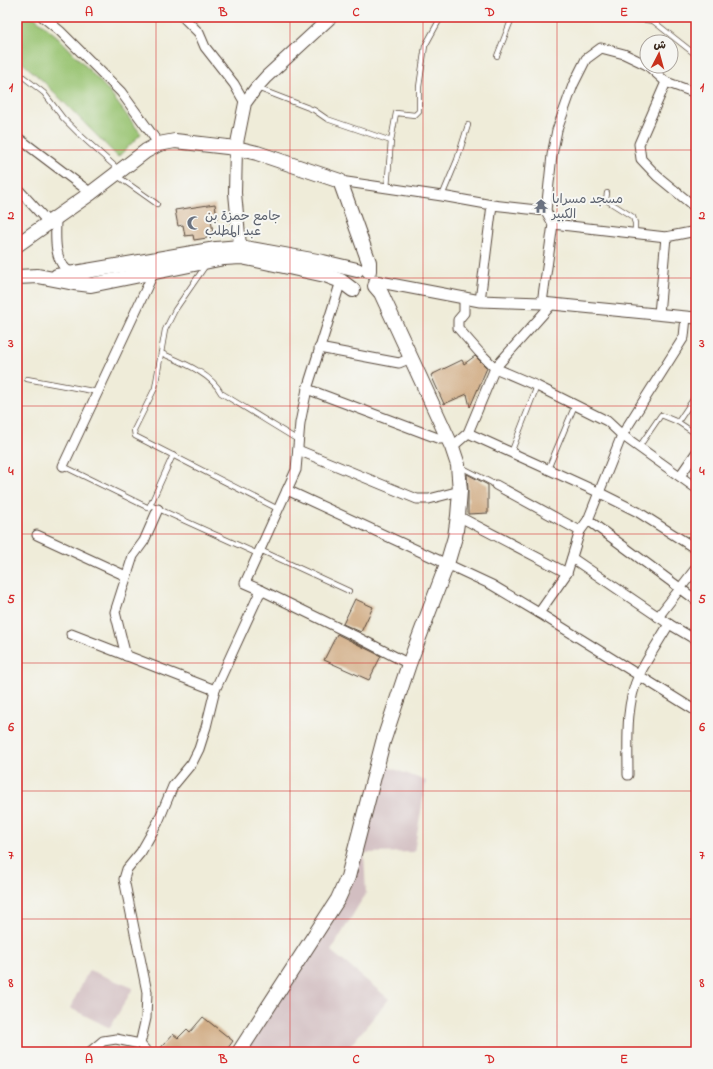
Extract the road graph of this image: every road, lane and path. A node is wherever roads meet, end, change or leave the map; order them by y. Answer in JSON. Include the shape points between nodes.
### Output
{"nodes":[{"id":1,"x":43,"y":17,"type":"edge"},
{"id":2,"x":183,"y":17,"type":"edge"},
{"id":3,"x":331,"y":17,"type":"edge"},
{"id":4,"x":441,"y":17,"type":"edge"},
{"id":5,"x":516,"y":17,"type":"edge"},
{"id":6,"x":620,"y":17,"type":"edge"},
{"id":7,"x":696,"y":54,"type":"edge"},
{"id":8,"x":497,"y":56,"type":"dead end"},
{"id":9,"x":639,"y":62,"type":"edge"},
{"id":10,"x":17,"y":72,"type":"edge"},
{"id":11,"x":656,"y":74,"type":"edge"},
{"id":12,"x":666,"y":82,"type":"junction"},
{"id":13,"x":256,"y":88,"type":"junction"},
{"id":14,"x":696,"y":93,"type":"edge"},
{"id":15,"x":245,"y":103,"type":"junction"},
{"id":16,"x":468,"y":125,"type":"dead end"},
{"id":17,"x":17,"y":137,"type":"edge"},
{"id":18,"x":391,"y":141,"type":"junction"},
{"id":19,"x":159,"y":144,"type":"junction"},
{"id":20,"x":236,"y":148,"type":"junction"},
{"id":21,"x":118,"y":173,"type":"junction"},
{"id":22,"x":340,"y":181,"type":"junction"},
{"id":23,"x":17,"y":188,"type":"edge"},
{"id":24,"x":387,"y":188,"type":"junction"},
{"id":25,"x":91,"y":193,"type":"junction"},
{"id":26,"x":607,"y":194,"type":"dead end"},
{"id":27,"x":442,"y":196,"type":"junction"},
{"id":28,"x":157,"y":204,"type":"dead end"},
{"id":29,"x":492,"y":205,"type":"junction"},
{"id":30,"x":696,"y":208,"type":"edge"},
{"id":31,"x":546,"y":211,"type":"junction"},
{"id":32,"x":52,"y":220,"type":"junction"},
{"id":33,"x":553,"y":224,"type":"junction"},
{"id":34,"x":696,"y":231,"type":"edge"},
{"id":35,"x":635,"y":233,"type":"junction"},
{"id":36,"x":666,"y":237,"type":"junction"},
{"id":37,"x":17,"y":245,"type":"edge"},
{"id":38,"x":241,"y":252,"type":"junction"},
{"id":39,"x":208,"y":262,"type":"junction"},
{"id":40,"x":154,"y":272,"type":"junction"},
{"id":41,"x":74,"y":274,"type":"junction"},
{"id":42,"x":17,"y":277,"type":"edge"},
{"id":43,"x":45,"y":277,"type":"junction"},
{"id":44,"x":369,"y":277,"type":"junction"},
{"id":45,"x":341,"y":281,"type":"junction"},
{"id":46,"x":353,"y":290,"type":"junction"},
{"id":47,"x":464,"y":298,"type":"junction"},
{"id":48,"x":480,"y":301,"type":"junction"},
{"id":49,"x":547,"y":304,"type":"junction"},
{"id":50,"x":659,"y":314,"type":"junction"},
{"id":51,"x":691,"y":318,"type":"edge"},
{"id":52,"x":320,"y":348,"type":"junction"},
{"id":53,"x":161,"y":353,"type":"junction"},
{"id":54,"x":411,"y":358,"type":"junction"},
{"id":55,"x":495,"y":368,"type":"junction"},
{"id":56,"x":26,"y":379,"type":"dead end"},
{"id":57,"x":537,"y":386,"type":"junction"},
{"id":58,"x":307,"y":389,"type":"junction"},
{"id":59,"x":98,"y":392,"type":"junction"},
{"id":60,"x":696,"y":395,"type":"edge"},
{"id":61,"x":575,"y":405,"type":"junction"},
{"id":62,"x":678,"y":422,"type":"junction"},
{"id":63,"x":468,"y":433,"type":"junction"},
{"id":64,"x":696,"y":434,"type":"edge"},
{"id":65,"x":622,"y":435,"type":"junction"},
{"id":66,"x":450,"y":442,"type":"junction"},
{"id":67,"x":299,"y":445,"type":"junction"},
{"id":68,"x":639,"y":447,"type":"junction"},
{"id":69,"x":511,"y":453,"type":"junction"},
{"id":70,"x":696,"y":453,"type":"edge"},
{"id":71,"x":173,"y":455,"type":"junction"},
{"id":72,"x":458,"y":465,"type":"junction"},
{"id":73,"x":63,"y":466,"type":"joint"},
{"id":74,"x":548,"y":469,"type":"junction"},
{"id":75,"x":680,"y":476,"type":"junction"},
{"id":76,"x":496,"y":485,"type":"joint"},
{"id":77,"x":696,"y":488,"type":"edge"},
{"id":78,"x":286,"y":490,"type":"junction"},
{"id":79,"x":460,"y":492,"type":"junction"},
{"id":80,"x":600,"y":492,"type":"junction"},
{"id":81,"x":154,"y":507,"type":"junction"},
{"id":82,"x":278,"y":509,"type":"junction"},
{"id":83,"x":458,"y":516,"type":"junction"},
{"id":84,"x":588,"y":520,"type":"junction"},
{"id":85,"x":580,"y":531,"type":"junction"},
{"id":86,"x":37,"y":535,"type":"dead end"},
{"id":87,"x":696,"y":549,"type":"edge"},
{"id":88,"x":259,"y":552,"type":"junction"},
{"id":89,"x":572,"y":558,"type":"junction"},
{"id":90,"x":447,"y":564,"type":"junction"},
{"id":91,"x":696,"y":568,"type":"edge"},
{"id":92,"x":567,"y":573,"type":"junction"},
{"id":93,"x":126,"y":576,"type":"junction"},
{"id":94,"x":680,"y":588,"type":"junction"},
{"id":95,"x":261,"y":590,"type":"junction"},
{"id":96,"x":349,"y":591,"type":"dead end"},
{"id":97,"x":696,"y":600,"type":"edge"},
{"id":98,"x":539,"y":613,"type":"junction"},
{"id":99,"x":658,"y":617,"type":"junction"},
{"id":100,"x":668,"y":624,"type":"junction"},
{"id":101,"x":71,"y":634,"type":"dead end"},
{"id":102,"x":696,"y":640,"type":"edge"},
{"id":103,"x":126,"y":656,"type":"junction"},
{"id":104,"x":409,"y":664,"type":"junction"},
{"id":105,"x":639,"y":676,"type":"junction"},
{"id":106,"x":215,"y":690,"type":"junction"},
{"id":107,"x":696,"y":711,"type":"edge"},
{"id":108,"x":628,"y":775,"type":"dead end"},
{"id":109,"x":140,"y":1044,"type":"junction"},
{"id":110,"x":90,"y":1052,"type":"edge"},
{"id":111,"x":147,"y":1052,"type":"edge"},
{"id":112,"x":239,"y":1052,"type":"edge"}],
"edges":[{"from":1,"to":19,"type":"street","via":[[60,30],[122,92]]},
{"from":2,"to":15,"type":"street","via":[[199,33],[205,48],[234,84]]},
{"from":3,"to":13,"type":"main road"},
{"from":4,"to":18,"type":"lane","via":[[425,46],[419,87],[419,111],[415,115],[396,113]]},
{"from":5,"to":8,"type":"lane","via":[[512,18]]},
{"from":6,"to":7,"type":"lane","via":[[627,20],[653,21]]},
{"from":9,"to":31,"type":"street","via":[[624,54],[601,48],[586,59],[573,85],[557,130]]},
{"from":10,"to":21,"type":"lane","via":[[44,93],[63,118]]},
{"from":11,"to":12,"type":"street"},
{"from":12,"to":14,"type":"street"},
{"from":12,"to":30,"type":"street","via":[[639,144],[641,159],[657,176]]},
{"from":13,"to":15,"type":"main road"},
{"from":13,"to":18,"type":"lane","via":[[314,110],[327,119]]},
{"from":15,"to":20,"type":"main road"},
{"from":16,"to":27,"type":"lane"},
{"from":17,"to":25,"type":"street"},
{"from":18,"to":24,"type":"lane"},
{"from":19,"to":20,"type":"main road","via":[[175,141]]},
{"from":19,"to":21,"type":"main road"},
{"from":20,"to":22,"type":"main road"},
{"from":20,"to":38,"type":"main road","via":[[235,193]]},
{"from":21,"to":25,"type":"main road"},
{"from":21,"to":28,"type":"lane"},
{"from":22,"to":24,"type":"street"},
{"from":22,"to":44,"type":"main road","via":[[369,262]]},
{"from":23,"to":32,"type":"street"},
{"from":24,"to":27,"type":"street"},
{"from":25,"to":32,"type":"main road"},
{"from":26,"to":35,"type":"lane","via":[[606,200],[633,217]]},
{"from":27,"to":29,"type":"street"},
{"from":29,"to":31,"type":"street"},
{"from":29,"to":48,"type":"street"},
{"from":31,"to":33,"type":"street"},
{"from":32,"to":37,"type":"main road"},
{"from":32,"to":41,"type":"street","via":[[60,259],[66,269]]},
{"from":33,"to":35,"type":"street"},
{"from":33,"to":49,"type":"street"},
{"from":34,"to":36,"type":"street"},
{"from":35,"to":36,"type":"street"},
{"from":36,"to":50,"type":"street"},
{"from":38,"to":39,"type":"main road"},
{"from":38,"to":41,"type":"main road","via":[[216,250]]},
{"from":38,"to":44,"type":"main road","via":[[323,262]]},
{"from":38,"to":45,"type":"main road"},
{"from":39,"to":40,"type":"main road"},
{"from":39,"to":53,"type":"lane","via":[[175,310],[165,330]]},
{"from":40,"to":43,"type":"main road","via":[[91,285]]},
{"from":40,"to":59,"type":"street"},
{"from":41,"to":43,"type":"main road"},
{"from":42,"to":43,"type":"main road"},
{"from":44,"to":46,"type":"main road","via":[[369,292],[365,294]]},
{"from":44,"to":46,"type":"main road","via":[[354,272],[350,279]]},
{"from":44,"to":47,"type":"street"},
{"from":44,"to":54,"type":"main road","via":[[381,293]]},
{"from":45,"to":46,"type":"main road"},
{"from":45,"to":52,"type":"street"},
{"from":47,"to":48,"type":"street"},
{"from":47,"to":55,"type":"street","via":[[464,313],[458,320],[458,328]]},
{"from":48,"to":49,"type":"street"},
{"from":49,"to":50,"type":"street"},
{"from":49,"to":55,"type":"street"},
{"from":50,"to":51,"type":"street"},
{"from":51,"to":65,"type":"street","via":[[684,337]]},
{"from":52,"to":54,"type":"street","via":[[399,363]]},
{"from":52,"to":58,"type":"street"},
{"from":53,"to":67,"type":"lane","via":[[206,375],[218,385],[222,393]]},
{"from":53,"to":71,"type":"lane","via":[[154,388],[134,430],[136,436]]},
{"from":54,"to":66,"type":"main road"},
{"from":55,"to":57,"type":"street"},
{"from":55,"to":63,"type":"street"},
{"from":56,"to":59,"type":"lane"},
{"from":57,"to":61,"type":"street"},
{"from":57,"to":69,"type":"lane"},
{"from":58,"to":66,"type":"street"},
{"from":58,"to":67,"type":"street","via":[[300,423]]},
{"from":59,"to":73,"type":"street"},
{"from":60,"to":62,"type":"lane"},
{"from":61,"to":65,"type":"street","via":[[607,421]]},
{"from":61,"to":74,"type":"lane"},
{"from":62,"to":64,"type":"lane"},
{"from":62,"to":68,"type":"lane","via":[[661,415]]},
{"from":63,"to":66,"type":"street"},
{"from":63,"to":69,"type":"street"},
{"from":65,"to":68,"type":"street"},
{"from":65,"to":80,"type":"street"},
{"from":66,"to":72,"type":"main road"},
{"from":67,"to":78,"type":"street","via":[[296,470]]},
{"from":67,"to":79,"type":"street","via":[[417,498],[429,499]]},
{"from":68,"to":75,"type":"street"},
{"from":69,"to":74,"type":"street"},
{"from":70,"to":75,"type":"street"},
{"from":71,"to":81,"type":"lane"},
{"from":71,"to":82,"type":"lane"},
{"from":72,"to":76,"type":"lane"},
{"from":72,"to":79,"type":"main road"},
{"from":73,"to":81,"type":"lane","via":[[149,508]]},
{"from":74,"to":80,"type":"street"},
{"from":75,"to":77,"type":"street"},
{"from":76,"to":85,"type":"street"},
{"from":78,"to":82,"type":"street"},
{"from":78,"to":90,"type":"street"},
{"from":79,"to":83,"type":"main road"},
{"from":80,"to":84,"type":"street"},
{"from":80,"to":87,"type":"street","via":[[638,512]]},
{"from":81,"to":88,"type":"lane"},
{"from":81,"to":93,"type":"street","via":[[144,541],[133,556]]},
{"from":82,"to":88,"type":"street"},
{"from":83,"to":90,"type":"main road"},
{"from":83,"to":92,"type":"street"},
{"from":84,"to":85,"type":"street"},
{"from":84,"to":94,"type":"street"},
{"from":85,"to":89,"type":"street"},
{"from":86,"to":93,"type":"street"},
{"from":88,"to":95,"type":"street","via":[[245,583]]},
{"from":88,"to":96,"type":"lane"},
{"from":89,"to":92,"type":"street"},
{"from":89,"to":99,"type":"street"},
{"from":90,"to":98,"type":"street"},
{"from":90,"to":104,"type":"main road"},
{"from":91,"to":94,"type":"street"},
{"from":92,"to":98,"type":"street"},
{"from":93,"to":103,"type":"street","via":[[115,612]]},
{"from":94,"to":97,"type":"street"},
{"from":94,"to":99,"type":"street"},
{"from":95,"to":104,"type":"street"},
{"from":95,"to":106,"type":"street"},
{"from":98,"to":105,"type":"street"},
{"from":99,"to":100,"type":"street"},
{"from":100,"to":102,"type":"street"},
{"from":100,"to":105,"type":"street"},
{"from":101,"to":103,"type":"street"},
{"from":103,"to":106,"type":"street"},
{"from":104,"to":112,"type":"main road","via":[[382,742],[348,877],[338,899]]},
{"from":105,"to":107,"type":"street"},
{"from":105,"to":108,"type":"street","via":[[628,721]]},
{"from":106,"to":109,"type":"street","via":[[199,749],[192,763],[173,786],[154,828],[141,852],[127,869],[124,879],[147,992],[146,1018]]},
{"from":109,"to":110,"type":"street","via":[[116,1039],[103,1041]]},
{"from":109,"to":111,"type":"street"}]}
